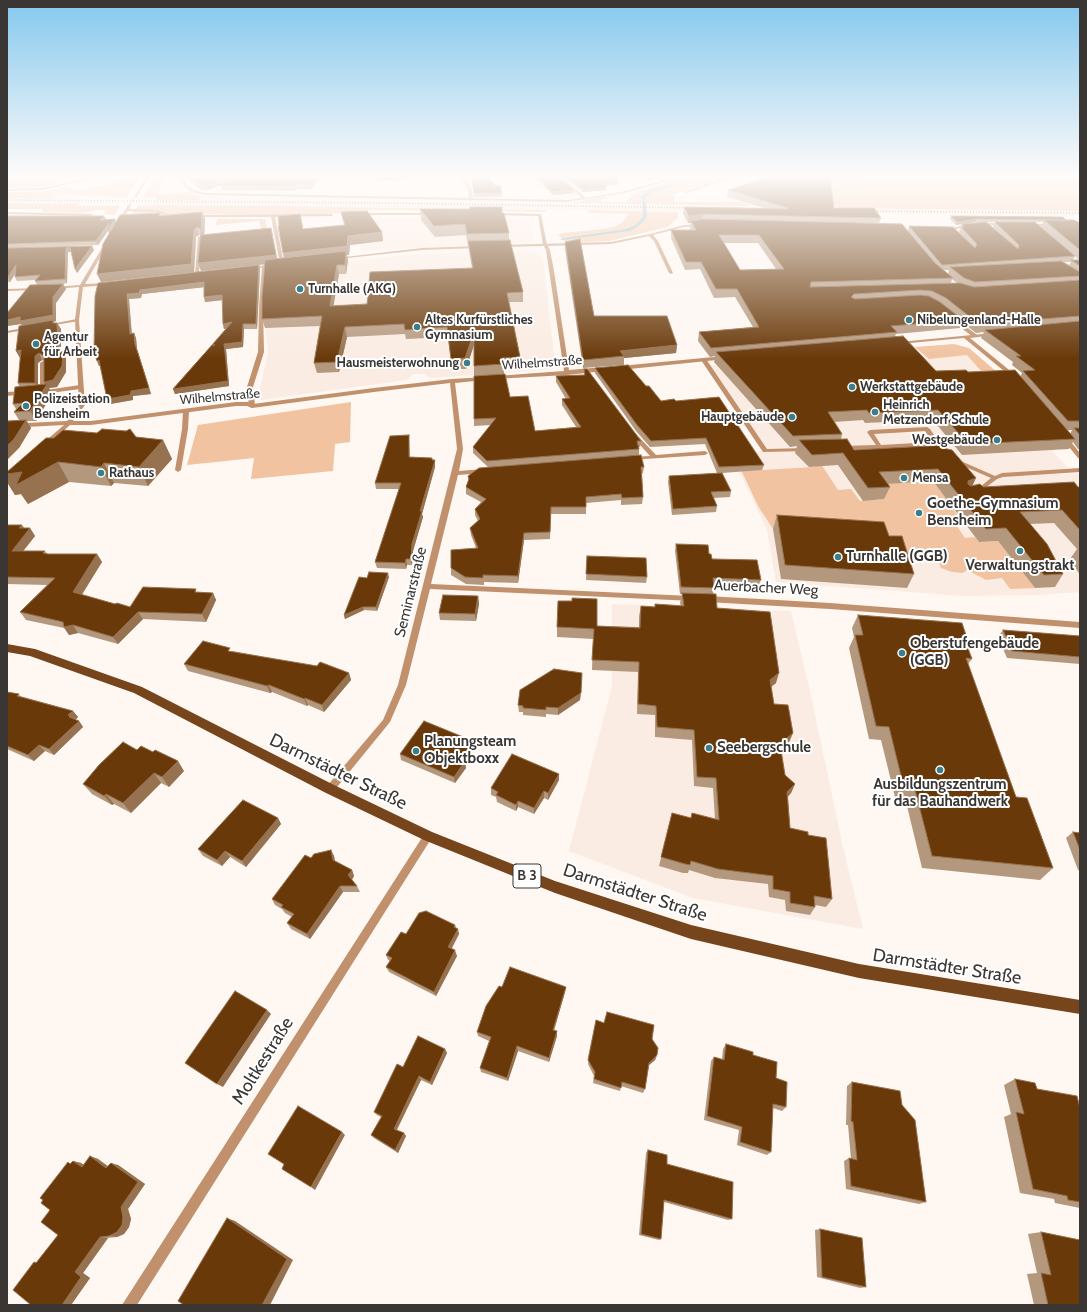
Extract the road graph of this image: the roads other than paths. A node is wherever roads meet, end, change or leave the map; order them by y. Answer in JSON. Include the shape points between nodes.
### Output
{"nodes":[{"id":1,"x":109,"y":237,"type":"edge"},
{"id":2,"x":200,"y":237,"type":"edge"},
{"id":3,"x":277,"y":237,"type":"edge"},
{"id":4,"x":544,"y":237,"type":"edge"},
{"id":5,"x":639,"y":237,"type":"edge"},
{"id":6,"x":652,"y":237,"type":"edge"},
{"id":7,"x":545,"y":245,"type":"junction"},
{"id":8,"x":495,"y":246,"type":"edge"},
{"id":9,"x":481,"y":247,"type":"edge"},
{"id":10,"x":334,"y":258,"type":"edge"},
{"id":11,"x":289,"y":263,"type":"edge"},
{"id":12,"x":282,"y":264,"type":"junction"},
{"id":13,"x":264,"y":266,"type":"junction"},
{"id":14,"x":241,"y":269,"type":"edge"},
{"id":15,"x":204,"y":273,"type":"edge"},
{"id":16,"x":671,"y":273,"type":"dead end"},
{"id":17,"x":197,"y":274,"type":"junction"},
{"id":18,"x":189,"y":275,"type":"edge"},
{"id":19,"x":117,"y":283,"type":"edge"},
{"id":20,"x":81,"y":286,"type":"junction"},
{"id":21,"x":43,"y":288,"type":"edge"},
{"id":22,"x":51,"y":288,"type":"edge"},
{"id":23,"x":7,"y":290,"type":"edge"},
{"id":24,"x":952,"y":317,"type":"edge"},
{"id":25,"x":77,"y":320,"type":"junction"},
{"id":26,"x":46,"y":325,"type":"edge"},
{"id":27,"x":38,"y":326,"type":"edge"},
{"id":28,"x":7,"y":332,"type":"edge"},
{"id":29,"x":996,"y":334,"type":"edge"},
{"id":30,"x":974,"y":336,"type":"junction"},
{"id":31,"x":966,"y":337,"type":"junction"},
{"id":32,"x":890,"y":344,"type":"edge"},
{"id":33,"x":728,"y":358,"type":"edge"},
{"id":34,"x":704,"y":360,"type":"junction"},
{"id":35,"x":43,"y":363,"type":"edge"},
{"id":36,"x":567,"y":372,"type":"junction"},
{"id":37,"x":452,"y":381,"type":"junction"},
{"id":38,"x":1016,"y":381,"type":"edge"},
{"id":39,"x":80,"y":387,"type":"junction"},
{"id":40,"x":35,"y":392,"type":"edge"},
{"id":41,"x":42,"y":392,"type":"junction"},
{"id":42,"x":28,"y":393,"type":"edge"},
{"id":43,"x":7,"y":394,"type":"edge"},
{"id":44,"x":252,"y":406,"type":"junction"},
{"id":45,"x":186,"y":411,"type":"junction"},
{"id":46,"x":69,"y":422,"type":"junction"},
{"id":47,"x":7,"y":426,"type":"edge"},
{"id":48,"x":629,"y":427,"type":"edge"},
{"id":49,"x":1064,"y":434,"type":"edge"},
{"id":50,"x":880,"y":447,"type":"junction"},
{"id":51,"x":836,"y":448,"type":"edge"},
{"id":52,"x":812,"y":449,"type":"edge"},
{"id":53,"x":38,"y":450,"type":"edge"},
{"id":54,"x":705,"y":453,"type":"dead end"},
{"id":55,"x":654,"y":456,"type":"junction"},
{"id":56,"x":1080,"y":457,"type":"edge"},
{"id":57,"x":944,"y":459,"type":"edge"},
{"id":58,"x":623,"y":460,"type":"edge"},
{"id":59,"x":178,"y":470,"type":"dead end"},
{"id":60,"x":1080,"y":470,"type":"edge"},
{"id":61,"x":487,"y":471,"type":"edge"},
{"id":62,"x":455,"y":473,"type":"junction"},
{"id":63,"x":995,"y":478,"type":"junction"},
{"id":64,"x":969,"y":495,"type":"edge"},
{"id":65,"x":426,"y":586,"type":"junction"},
{"id":66,"x":1080,"y":625,"type":"edge"},
{"id":67,"x":7,"y":648,"type":"edge"},
{"id":68,"x":330,"y":789,"type":"junction"},
{"id":69,"x":428,"y":836,"type":"junction"},
{"id":70,"x":1080,"y":1007,"type":"edge"},
{"id":71,"x":129,"y":1305,"type":"edge"}],
"edges":[{"from":1,"to":20,"type":"street"},
{"from":2,"to":17,"type":"street"},
{"from":3,"to":12,"type":"street"},
{"from":4,"to":7,"type":"street"},
{"from":5,"to":7,"type":"street","via":[[611,243]]},
{"from":6,"to":16,"type":"street"},
{"from":7,"to":8,"type":"street"},
{"from":7,"to":36,"type":"street","via":[[552,270]]},
{"from":9,"to":10,"type":"street","via":[[422,249]]},
{"from":11,"to":12,"type":"street"},
{"from":12,"to":13,"type":"street"},
{"from":13,"to":14,"type":"street"},
{"from":13,"to":44,"type":"street","via":[[261,306],[262,352],[250,387]]},
{"from":15,"to":17,"type":"street"},
{"from":17,"to":18,"type":"street"},
{"from":19,"to":20,"type":"street"},
{"from":20,"to":22,"type":"street"},
{"from":20,"to":25,"type":"street"},
{"from":21,"to":23,"type":"street"},
{"from":24,"to":30,"type":"street"},
{"from":25,"to":26,"type":"street"},
{"from":25,"to":39,"type":"street"},
{"from":27,"to":28,"type":"street"},
{"from":29,"to":30,"type":"street"},
{"from":30,"to":31,"type":"street"},
{"from":31,"to":32,"type":"street"},
{"from":31,"to":38,"type":"street"},
{"from":33,"to":34,"type":"street","name":"Wilhelmstraße"},
{"from":34,"to":36,"type":"street","name":"Wilhelmstraße","via":[[590,373]]},
{"from":34,"to":52,"type":"street","via":[[765,451]]},
{"from":35,"to":41,"type":"street"},
{"from":36,"to":37,"type":"street","name":"Wilhelmstraße"},
{"from":37,"to":44,"type":"street","name":"Wilhelmstraße"},
{"from":37,"to":62,"type":"street","name":"Seminarstraße","via":[[460,450]]},
{"from":39,"to":41,"type":"street"},
{"from":39,"to":46,"type":"street","via":[[82,405]]},
{"from":40,"to":41,"type":"street"},
{"from":42,"to":43,"type":"street"},
{"from":44,"to":45,"type":"street","name":"Wilhelmstraße","via":[[236,404]]},
{"from":45,"to":46,"type":"street","name":"Wilhelmstraße","via":[[91,423]]},
{"from":45,"to":59,"type":"street"},
{"from":46,"to":47,"type":"street","name":"Wilhelmstraße"},
{"from":46,"to":53,"type":"street"},
{"from":48,"to":55,"type":"street"},
{"from":49,"to":56,"type":"street"},
{"from":50,"to":50,"type":"street","via":[[908,445],[937,444],[927,429],[870,432]]},
{"from":50,"to":51,"type":"street"},
{"from":54,"to":55,"type":"street"},
{"from":55,"to":58,"type":"street"},
{"from":57,"to":63,"type":"street","via":[[959,461]]},
{"from":60,"to":63,"type":"street","via":[[1002,475]]},
{"from":61,"to":62,"type":"street"},
{"from":62,"to":65,"type":"street","name":"Seminarstraße"},
{"from":63,"to":64,"type":"street","via":[[978,492]]},
{"from":65,"to":66,"type":"street","name":"Auerbacher Weg","via":[[800,604]]},
{"from":65,"to":68,"type":"street","name":"Seminarstraße","via":[[402,685],[386,722]]},
{"from":67,"to":68,"type":"main road","name":"Darmstädter Straße","number":"B 3","via":[[31,652],[138,690]]},
{"from":68,"to":69,"type":"main road","name":"Darmstädter Straße","number":"B 3"},
{"from":69,"to":70,"type":"main road","name":"Darmstädter Straße","number":"B 3","via":[[556,887],[691,932],[859,971]]},
{"from":69,"to":71,"type":"street","name":"Moltkestraße"}]}
